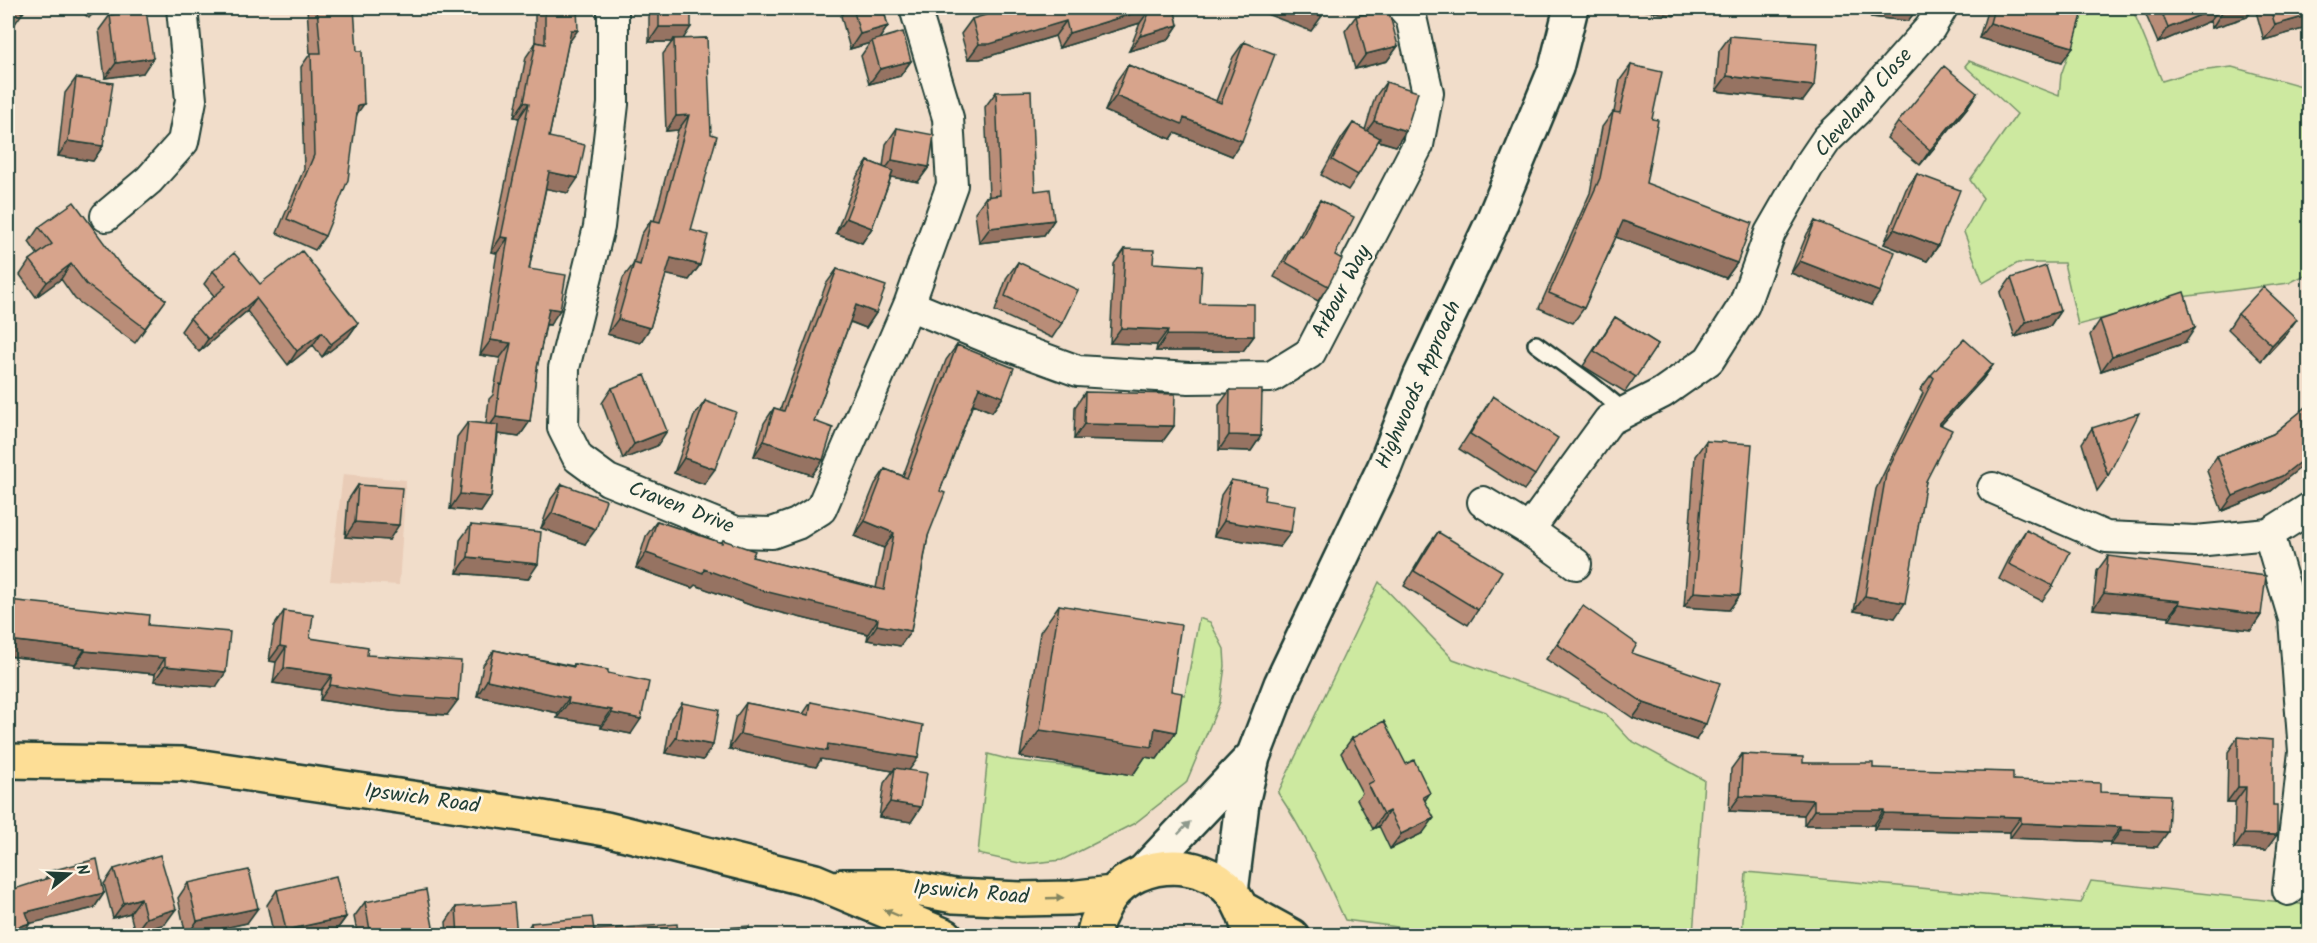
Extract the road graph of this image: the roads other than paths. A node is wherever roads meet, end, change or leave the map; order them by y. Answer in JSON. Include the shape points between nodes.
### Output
{"nodes":[{"id":1,"x":182,"y":8,"type":"edge"},
{"id":2,"x":613,"y":8,"type":"edge"},
{"id":3,"x":1403,"y":8,"type":"edge"},
{"id":4,"x":1571,"y":8,"type":"edge"},
{"id":5,"x":1942,"y":8,"type":"edge"},
{"id":6,"x":921,"y":9,"type":"edge"},
{"id":7,"x":106,"y":216,"type":"dead end"},
{"id":8,"x":909,"y":305,"type":"junction"},
{"id":9,"x":1536,"y":345,"type":"dead end"},
{"id":10,"x":1625,"y":412,"type":"junction"},
{"id":11,"x":1993,"y":489,"type":"dead end"},
{"id":12,"x":1483,"y":502,"type":"dead end"},
{"id":13,"x":2310,"y":508,"type":"edge"},
{"id":14,"x":1529,"y":530,"type":"junction"},
{"id":15,"x":2269,"y":534,"type":"junction"},
{"id":16,"x":1576,"y":564,"type":"dead end"},
{"id":17,"x":1253,"y":757,"type":"junction"},
{"id":18,"x":8,"y":761,"type":"edge"},
{"id":19,"x":1144,"y":871,"type":"junction"},
{"id":20,"x":830,"y":886,"type":"junction"},
{"id":21,"x":2288,"y":890,"type":"dead end"},
{"id":22,"x":1112,"y":893,"type":"junction"},
{"id":23,"x":1241,"y":912,"type":"edge"},
{"id":24,"x":946,"y":936,"type":"edge"},
{"id":25,"x":1094,"y":936,"type":"edge"},
{"id":26,"x":1292,"y":936,"type":"edge"}],
"edges":[{"from":1,"to":7,"type":"street","via":[[191,100],[183,142],[149,180]]},
{"from":2,"to":8,"type":"street","name":"Craven Drive","via":[[614,104],[599,227],[564,368],[563,428],[578,458],[608,480],[736,532],[772,533],[797,524],[821,509]]},
{"from":3,"to":8,"type":"street","name":"Arbour Way","via":[[1411,17],[1428,93],[1418,145],[1310,353],[1271,377],[1189,378],[1078,372]]},
{"from":4,"to":17,"type":"street","name":"Highwoods Approach","via":[[1556,68],[1492,223],[1420,377],[1384,468],[1281,684]]},
{"from":5,"to":10,"type":"street","name":"Cleveland Close","via":[[1930,28],[1827,139],[1808,167],[1770,233],[1744,305],[1709,360],[1662,393]]},
{"from":6,"to":8,"type":"street","name":"Craven Drive","via":[[948,118],[952,185]]},
{"from":9,"to":10,"type":"lane"},
{"from":10,"to":14,"type":"street","name":"Cleveland Close","via":[[1609,420]]},
{"from":11,"to":15,"type":"street","via":[[2106,537],[2196,541]]},
{"from":12,"to":14,"type":"street"},
{"from":13,"to":15,"type":"street"},
{"from":14,"to":16,"type":"street"},
{"from":15,"to":21,"type":"street","via":[[2294,619],[2304,752]]},
{"from":19,"to":17,"type":"street","name":"Highwoods Approach","one_way":true},
{"from":17,"to":23,"type":"street","name":"Highwoods Approach","via":[[1242,803]]},
{"from":18,"to":20,"type":"main road","name":"Ipswich Road","via":[[182,764],[508,812],[606,829]]},
{"from":19,"to":22,"type":"main road"},
{"from":19,"to":23,"type":"main road","via":[[1177,866],[1208,874]]},
{"from":20,"to":22,"type":"main road","name":"Ipswich Road","one_way":true,"via":[[900,886],[954,896],[1020,899]]},
{"from":24,"to":20,"type":"main road","name":"Ipswich Road","one_way":true},
{"from":22,"to":25,"type":"main road","via":[[1094,927]]},
{"from":23,"to":26,"type":"main road"}]}
